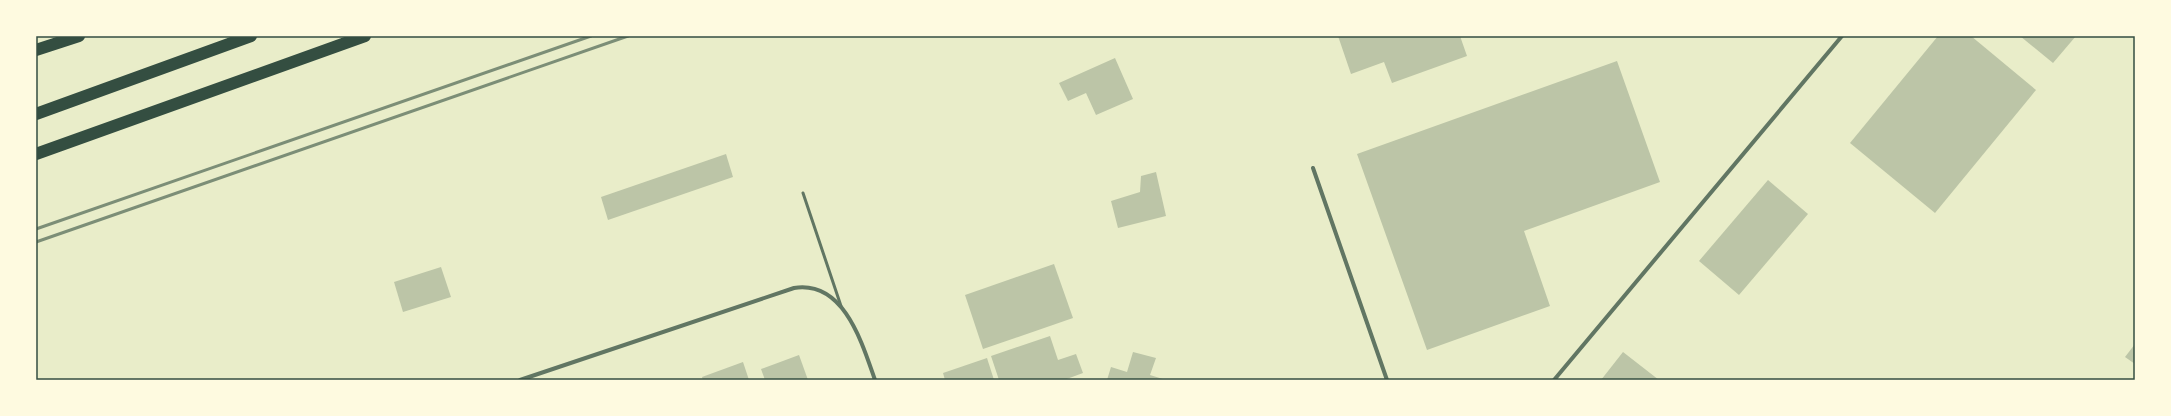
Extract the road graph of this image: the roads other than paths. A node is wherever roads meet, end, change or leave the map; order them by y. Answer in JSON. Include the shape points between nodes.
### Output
{"nodes":[{"id":1,"x":79,"y":36,"type":"edge"},
{"id":2,"x":251,"y":36,"type":"edge"},
{"id":3,"x":365,"y":36,"type":"edge"},
{"id":4,"x":1842,"y":36,"type":"edge"},
{"id":5,"x":36,"y":50,"type":"edge"},
{"id":6,"x":36,"y":114,"type":"edge"},
{"id":7,"x":36,"y":154,"type":"edge"},
{"id":8,"x":1313,"y":168,"type":"dead end"},
{"id":9,"x":803,"y":193,"type":"dead end"},
{"id":10,"x":841,"y":306,"type":"junction"},
{"id":11,"x":520,"y":380,"type":"edge"},
{"id":12,"x":876,"y":380,"type":"edge"},
{"id":13,"x":1387,"y":380,"type":"edge"},
{"id":14,"x":1554,"y":380,"type":"edge"}],
"edges":[{"from":1,"to":5,"type":"highway"},
{"from":2,"to":6,"type":"highway"},
{"from":3,"to":7,"type":"highway"},
{"from":4,"to":14,"type":"street"},
{"from":8,"to":13,"type":"street"},
{"from":9,"to":10,"type":"lane"},
{"from":10,"to":11,"type":"street","via":[[818,288],[794,288]]},
{"from":10,"to":12,"type":"street","via":[[861,339]]}]}
